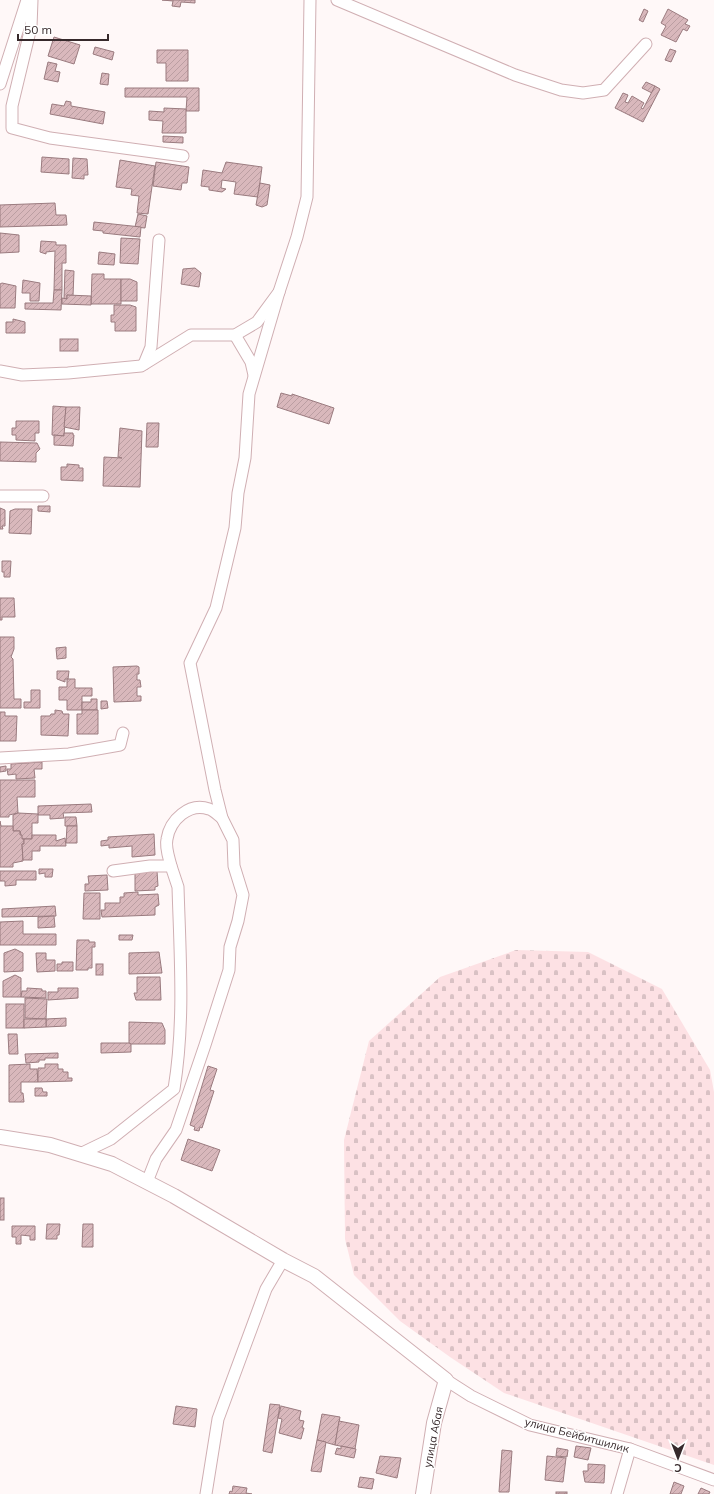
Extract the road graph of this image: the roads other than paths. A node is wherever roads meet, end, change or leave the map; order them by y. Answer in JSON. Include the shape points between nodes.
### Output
{"nodes":[{"id":1,"x":27,"y":0,"type":"edge"},
{"id":2,"x":32,"y":0,"type":"edge"},
{"id":3,"x":310,"y":0,"type":"edge"},
{"id":4,"x":337,"y":0,"type":"edge"},
{"id":5,"x":646,"y":44,"type":"dead end"},
{"id":6,"x":0,"y":84,"type":"edge"},
{"id":7,"x":183,"y":156,"type":"dead end"},
{"id":8,"x":159,"y":240,"type":"dead end"},
{"id":9,"x":279,"y":292,"type":"junction"},
{"id":10,"x":235,"y":336,"type":"junction"},
{"id":11,"x":144,"y":364,"type":"junction"},
{"id":12,"x":0,"y":371,"type":"edge"},
{"id":13,"x":254,"y":375,"type":"junction"},
{"id":14,"x":0,"y":496,"type":"edge"},
{"id":15,"x":43,"y":496,"type":"dead end"},
{"id":16,"x":123,"y":733,"type":"dead end"},
{"id":17,"x":0,"y":758,"type":"edge"},
{"id":18,"x":222,"y":818,"type":"junction"},
{"id":19,"x":171,"y":866,"type":"junction"},
{"id":20,"x":113,"y":871,"type":"dead end"},
{"id":21,"x":0,"y":1137,"type":"edge"},
{"id":22,"x":80,"y":1154,"type":"junction"},
{"id":23,"x":147,"y":1182,"type":"junction"},
{"id":24,"x":283,"y":1260,"type":"junction"},
{"id":25,"x":446,"y":1380,"type":"junction"},
{"id":26,"x":630,"y":1449,"type":"junction"},
{"id":27,"x":714,"y":1480,"type":"edge"},
{"id":28,"x":206,"y":1494,"type":"edge"},
{"id":29,"x":423,"y":1494,"type":"edge"},
{"id":30,"x":617,"y":1494,"type":"edge"}],
"edges":[{"from":1,"to":6,"type":"street"},
{"from":2,"to":7,"type":"street","via":[[31,27],[12,106],[12,128],[50,138]]},
{"from":3,"to":9,"type":"street","via":[[307,197]]},
{"from":4,"to":5,"type":"street","via":[[515,74],[561,90],[583,93],[604,90]]},
{"from":8,"to":11,"type":"street","via":[[151,346]]},
{"from":9,"to":10,"type":"street","via":[[257,322]]},
{"from":9,"to":13,"type":"street"},
{"from":10,"to":11,"type":"street","via":[[192,335]]},
{"from":10,"to":13,"type":"street","via":[[250,362]]},
{"from":11,"to":12,"type":"street","via":[[68,373],[22,375]]},
{"from":13,"to":18,"type":"street","via":[[249,394],[245,458],[238,492],[235,528],[216,608],[190,663]]},
{"from":14,"to":15,"type":"street"},
{"from":16,"to":17,"type":"street","via":[[120,745],[69,754]]},
{"from":18,"to":19,"type":"street","via":[[210,809],[193,808],[178,816],[166,840]]},
{"from":18,"to":23,"type":"street","via":[[233,840],[234,866],[243,894],[230,947],[229,970],[176,1130],[156,1159]]},
{"from":19,"to":20,"type":"street"},
{"from":19,"to":22,"type":"street","via":[[178,887],[182,1019],[174,1089],[111,1139]]},
{"from":21,"to":22,"type":"street","via":[[50,1145]]},
{"from":22,"to":23,"type":"street","via":[[112,1164]]},
{"from":23,"to":24,"type":"street"},
{"from":24,"to":25,"type":"street","via":[[314,1276]]},
{"from":24,"to":28,"type":"street","via":[[266,1289],[218,1419]]},
{"from":25,"to":26,"type":"street","name":"улица Бейбитшилик","via":[[471,1396],[530,1425]]},
{"from":25,"to":29,"type":"street","name":"улица Абая","via":[[434,1423]]},
{"from":26,"to":27,"type":"street","name":"улица Бейбитшилик"},
{"from":26,"to":30,"type":"street"}]}
